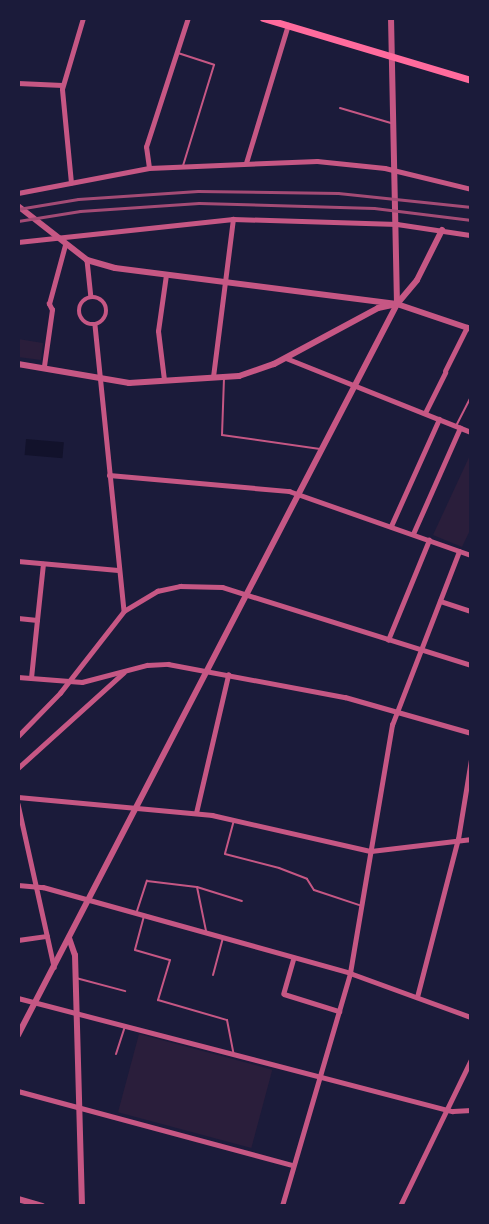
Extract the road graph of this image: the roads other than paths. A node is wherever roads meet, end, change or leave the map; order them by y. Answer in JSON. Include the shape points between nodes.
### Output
{"nodes":[{"id":1,"x":83,"y":18,"type":"edge"},
{"id":2,"x":188,"y":18,"type":"edge"},
{"id":3,"x":263,"y":18,"type":"edge"},
{"id":4,"x":392,"y":18,"type":"edge"},
{"id":5,"x":288,"y":25,"type":"junction"},
{"id":6,"x":177,"y":52,"type":"junction"},
{"id":7,"x":392,"y":56,"type":"junction"},
{"id":8,"x":471,"y":80,"type":"edge"},
{"id":9,"x":18,"y":83,"type":"edge"},
{"id":10,"x":62,"y":85,"type":"junction"},
{"id":11,"x":340,"y":108,"type":"dead end"},
{"id":12,"x":394,"y":122,"type":"junction"},
{"id":13,"x":246,"y":163,"type":"junction"},
{"id":14,"x":183,"y":166,"type":"junction"},
{"id":15,"x":149,"y":168,"type":"junction"},
{"id":16,"x":396,"y":172,"type":"junction"},
{"id":17,"x":71,"y":183,"type":"junction"},
{"id":18,"x":471,"y":189,"type":"edge"},
{"id":19,"x":18,"y":193,"type":"edge"},
{"id":20,"x":18,"y":206,"type":"edge"},
{"id":21,"x":233,"y":219,"type":"junction"},
{"id":22,"x":397,"y":224,"type":"junction"},
{"id":23,"x":442,"y":230,"type":"junction"},
{"id":24,"x":52,"y":235,"type":"junction"},
{"id":25,"x":471,"y":235,"type":"edge"},
{"id":26,"x":18,"y":242,"type":"edge"},
{"id":27,"x":65,"y":245,"type":"junction"},
{"id":28,"x":87,"y":260,"type":"junction"},
{"id":29,"x":166,"y":275,"type":"junction"},
{"id":30,"x":225,"y":283,"type":"junction"},
{"id":31,"x":91,"y":296,"type":"junction"},
{"id":32,"x":397,"y":304,"type":"junction"},
{"id":33,"x":95,"y":325,"type":"junction"},
{"id":34,"x":469,"y":328,"type":"edge"},
{"id":35,"x":286,"y":358,"type":"junction"},
{"id":36,"x":18,"y":364,"type":"edge"},
{"id":37,"x":44,"y":366,"type":"junction"},
{"id":38,"x":98,"y":376,"type":"junction"},
{"id":39,"x":224,"y":376,"type":"junction"},
{"id":40,"x":213,"y":377,"type":"junction"},
{"id":41,"x":164,"y":380,"type":"junction"},
{"id":42,"x":356,"y":386,"type":"junction"},
{"id":43,"x":471,"y":396,"type":"edge"},
{"id":44,"x":425,"y":413,"type":"junction"},
{"id":45,"x":439,"y":419,"type":"junction"},
{"id":46,"x":458,"y":427,"type":"junction"},
{"id":47,"x":471,"y":432,"type":"edge"},
{"id":48,"x":323,"y":449,"type":"junction"},
{"id":49,"x":109,"y":474,"type":"junction"},
{"id":50,"x":300,"y":495,"type":"junction"},
{"id":51,"x":391,"y":526,"type":"junction"},
{"id":52,"x":413,"y":534,"type":"junction"},
{"id":53,"x":429,"y":540,"type":"junction"},
{"id":54,"x":459,"y":551,"type":"junction"},
{"id":55,"x":471,"y":555,"type":"edge"},
{"id":56,"x":18,"y":561,"type":"edge"},
{"id":57,"x":43,"y":564,"type":"junction"},
{"id":58,"x":118,"y":570,"type":"junction"},
{"id":59,"x":247,"y":596,"type":"junction"},
{"id":60,"x":440,"y":601,"type":"junction"},
{"id":61,"x":124,"y":611,"type":"junction"},
{"id":62,"x":471,"y":611,"type":"edge"},
{"id":63,"x":18,"y":618,"type":"edge"},
{"id":64,"x":37,"y":620,"type":"junction"},
{"id":65,"x":388,"y":640,"type":"junction"},
{"id":66,"x":419,"y":650,"type":"junction"},
{"id":67,"x":471,"y":665,"type":"edge"},
{"id":68,"x":208,"y":671,"type":"junction"},
{"id":69,"x":124,"y":672,"type":"junction"},
{"id":70,"x":228,"y":675,"type":"junction"},
{"id":71,"x":18,"y":677,"type":"edge"},
{"id":72,"x":31,"y":678,"type":"junction"},
{"id":73,"x":68,"y":682,"type":"junction"},
{"id":74,"x":394,"y":714,"type":"junction"},
{"id":75,"x":471,"y":733,"type":"edge"},
{"id":76,"x":18,"y":736,"type":"edge"},
{"id":77,"x":471,"y":760,"type":"edge"},
{"id":78,"x":18,"y":768,"type":"edge"},
{"id":79,"x":18,"y":796,"type":"edge"},
{"id":80,"x":18,"y":804,"type":"edge"},
{"id":81,"x":137,"y":807,"type":"junction"},
{"id":82,"x":196,"y":813,"type":"junction"},
{"id":83,"x":234,"y":820,"type":"junction"},
{"id":84,"x":458,"y":839,"type":"junction"},
{"id":85,"x":471,"y":839,"type":"edge"},
{"id":86,"x":371,"y":851,"type":"junction"},
{"id":87,"x":18,"y":885,"type":"edge"},
{"id":88,"x":36,"y":885,"type":"junction"},
{"id":89,"x":197,"y":887,"type":"junction"},
{"id":90,"x":242,"y":900,"type":"dead end"},
{"id":91,"x":88,"y":901,"type":"junction"},
{"id":92,"x":362,"y":906,"type":"junction"},
{"id":93,"x":136,"y":914,"type":"junction"},
{"id":94,"x":144,"y":916,"type":"junction"},
{"id":95,"x":206,"y":933,"type":"junction"},
{"id":96,"x":47,"y":936,"type":"junction"},
{"id":97,"x":69,"y":938,"type":"junction"},
{"id":98,"x":223,"y":938,"type":"junction"},
{"id":99,"x":18,"y":940,"type":"edge"},
{"id":100,"x":294,"y":958,"type":"junction"},
{"id":101,"x":54,"y":967,"type":"junction"},
{"id":102,"x":350,"y":973,"type":"junction"},
{"id":103,"x":213,"y":975,"type":"dead end"},
{"id":104,"x":76,"y":978,"type":"junction"},
{"id":105,"x":125,"y":991,"type":"dead end"},
{"id":106,"x":417,"y":997,"type":"junction"},
{"id":107,"x":18,"y":998,"type":"edge"},
{"id":108,"x":35,"y":1003,"type":"junction"},
{"id":109,"x":339,"y":1011,"type":"junction"},
{"id":110,"x":77,"y":1012,"type":"junction"},
{"id":111,"x":471,"y":1017,"type":"edge"},
{"id":112,"x":125,"y":1024,"type":"junction"},
{"id":113,"x":18,"y":1035,"type":"edge"},
{"id":114,"x":233,"y":1052,"type":"junction"},
{"id":115,"x":116,"y":1054,"type":"dead end"},
{"id":116,"x":471,"y":1060,"type":"edge"},
{"id":117,"x":321,"y":1075,"type":"junction"},
{"id":118,"x":18,"y":1091,"type":"edge"},
{"id":119,"x":79,"y":1107,"type":"junction"},
{"id":120,"x":446,"y":1109,"type":"junction"},
{"id":121,"x":471,"y":1110,"type":"edge"},
{"id":122,"x":293,"y":1165,"type":"junction"},
{"id":123,"x":18,"y":1199,"type":"edge"},
{"id":124,"x":42,"y":1206,"type":"edge"},
{"id":125,"x":82,"y":1206,"type":"edge"},
{"id":126,"x":282,"y":1206,"type":"edge"},
{"id":127,"x":400,"y":1206,"type":"edge"}],
"edges":[{"from":1,"to":10,"type":"street"},
{"from":2,"to":6,"type":"street"},
{"from":3,"to":5,"type":"main road"},
{"from":4,"to":7,"type":"street"},
{"from":5,"to":7,"type":"main road"},
{"from":5,"to":13,"type":"street"},
{"from":6,"to":14,"type":"lane","via":[[214,65]]},
{"from":6,"to":15,"type":"street","via":[[146,147]]},
{"from":7,"to":8,"type":"main road"},
{"from":7,"to":12,"type":"street"},
{"from":9,"to":10,"type":"street"},
{"from":10,"to":17,"type":"street"},
{"from":11,"to":12,"type":"lane"},
{"from":12,"to":16,"type":"street"},
{"from":13,"to":14,"type":"street"},
{"from":13,"to":16,"type":"street","via":[[317,161]]},
{"from":14,"to":15,"type":"street"},
{"from":15,"to":17,"type":"street"},
{"from":16,"to":18,"type":"street"},
{"from":16,"to":22,"type":"street"},
{"from":17,"to":19,"type":"street"},
{"from":20,"to":24,"type":"street"},
{"from":21,"to":22,"type":"street"},
{"from":21,"to":24,"type":"street"},
{"from":21,"to":30,"type":"street"},
{"from":22,"to":23,"type":"street"},
{"from":22,"to":32,"type":"street"},
{"from":23,"to":25,"type":"street"},
{"from":23,"to":32,"type":"street","via":[[410,292]]},
{"from":24,"to":26,"type":"street"},
{"from":24,"to":27,"type":"street"},
{"from":27,"to":28,"type":"street"},
{"from":27,"to":37,"type":"street","via":[[49,304],[52,310]]},
{"from":28,"to":29,"type":"street"},
{"from":28,"to":31,"type":"street"},
{"from":29,"to":30,"type":"street"},
{"from":29,"to":41,"type":"street","via":[[158,331]]},
{"from":30,"to":32,"type":"street"},
{"from":30,"to":40,"type":"street"},
{"from":31,"to":33,"type":"street","via":[[100,298],[107,311],[104,320]]},
{"from":31,"to":33,"type":"street","via":[[83,300],[79,313],[86,323]]},
{"from":32,"to":34,"type":"street"},
{"from":32,"to":35,"type":"street","via":[[378,308]]},
{"from":32,"to":42,"type":"street"},
{"from":33,"to":38,"type":"street"},
{"from":34,"to":44,"type":"street"},
{"from":35,"to":39,"type":"street","via":[[252,373]]},
{"from":35,"to":42,"type":"street"},
{"from":36,"to":37,"type":"street"},
{"from":37,"to":38,"type":"street"},
{"from":38,"to":41,"type":"street","via":[[129,383]]},
{"from":38,"to":49,"type":"street"},
{"from":39,"to":40,"type":"street"},
{"from":39,"to":48,"type":"lane","via":[[222,435]]},
{"from":40,"to":41,"type":"street"},
{"from":42,"to":44,"type":"street"},
{"from":42,"to":48,"type":"street"},
{"from":43,"to":46,"type":"lane"},
{"from":44,"to":45,"type":"street"},
{"from":45,"to":46,"type":"street"},
{"from":45,"to":51,"type":"street"},
{"from":46,"to":47,"type":"street"},
{"from":46,"to":52,"type":"street"},
{"from":48,"to":50,"type":"street"},
{"from":49,"to":50,"type":"street"},
{"from":49,"to":58,"type":"street"},
{"from":50,"to":51,"type":"street"},
{"from":50,"to":59,"type":"street"},
{"from":51,"to":52,"type":"street"},
{"from":52,"to":53,"type":"street"},
{"from":53,"to":54,"type":"street"},
{"from":53,"to":65,"type":"street"},
{"from":54,"to":55,"type":"street"},
{"from":54,"to":60,"type":"street"},
{"from":56,"to":57,"type":"street"},
{"from":57,"to":58,"type":"street"},
{"from":57,"to":64,"type":"street"},
{"from":58,"to":61,"type":"street"},
{"from":59,"to":61,"type":"street","via":[[222,587],[193,584],[157,591]]},
{"from":59,"to":65,"type":"street"},
{"from":59,"to":68,"type":"street"},
{"from":60,"to":62,"type":"street"},
{"from":60,"to":66,"type":"street"},
{"from":61,"to":73,"type":"street"},
{"from":63,"to":64,"type":"street"},
{"from":64,"to":72,"type":"street"},
{"from":65,"to":66,"type":"street"},
{"from":66,"to":67,"type":"street"},
{"from":66,"to":74,"type":"street"},
{"from":68,"to":69,"type":"street","via":[[168,664]]},
{"from":68,"to":70,"type":"street"},
{"from":68,"to":81,"type":"street"},
{"from":69,"to":73,"type":"street"},
{"from":69,"to":78,"type":"street"},
{"from":70,"to":74,"type":"street","via":[[345,697]]},
{"from":70,"to":82,"type":"street"},
{"from":71,"to":72,"type":"street"},
{"from":72,"to":73,"type":"street"},
{"from":73,"to":76,"type":"street","via":[[41,716]]},
{"from":74,"to":75,"type":"street"},
{"from":74,"to":86,"type":"street"},
{"from":77,"to":84,"type":"street"},
{"from":79,"to":81,"type":"street"},
{"from":80,"to":88,"type":"street"},
{"from":81,"to":82,"type":"street"},
{"from":81,"to":91,"type":"street"},
{"from":82,"to":83,"type":"street"},
{"from":83,"to":86,"type":"street"},
{"from":83,"to":92,"type":"lane","via":[[225,854],[289,872],[307,879],[314,890]]},
{"from":84,"to":85,"type":"street"},
{"from":84,"to":86,"type":"street"},
{"from":84,"to":106,"type":"street"},
{"from":86,"to":92,"type":"street"},
{"from":87,"to":88,"type":"street"},
{"from":88,"to":91,"type":"street"},
{"from":88,"to":96,"type":"street"},
{"from":89,"to":90,"type":"lane"},
{"from":89,"to":93,"type":"lane","via":[[147,881]]},
{"from":89,"to":95,"type":"lane"},
{"from":91,"to":93,"type":"street"},
{"from":91,"to":97,"type":"street"},
{"from":92,"to":102,"type":"street"},
{"from":93,"to":94,"type":"street"},
{"from":94,"to":95,"type":"street"},
{"from":94,"to":114,"type":"lane","via":[[135,950],[170,960],[158,1000],[227,1020]]},
{"from":95,"to":98,"type":"street"},
{"from":96,"to":99,"type":"street"},
{"from":96,"to":101,"type":"street"},
{"from":97,"to":101,"type":"street"},
{"from":97,"to":104,"type":"street"},
{"from":98,"to":100,"type":"street"},
{"from":98,"to":103,"type":"lane"},
{"from":100,"to":102,"type":"street"},
{"from":100,"to":109,"type":"street","via":[[284,994]]},
{"from":101,"to":108,"type":"street"},
{"from":102,"to":106,"type":"street"},
{"from":102,"to":109,"type":"street"},
{"from":104,"to":105,"type":"lane"},
{"from":104,"to":110,"type":"street"},
{"from":106,"to":111,"type":"street"},
{"from":107,"to":108,"type":"street"},
{"from":108,"to":110,"type":"street"},
{"from":108,"to":113,"type":"street"},
{"from":109,"to":117,"type":"street"},
{"from":110,"to":112,"type":"street"},
{"from":110,"to":119,"type":"street"},
{"from":112,"to":114,"type":"street"},
{"from":112,"to":115,"type":"lane"},
{"from":114,"to":117,"type":"street"},
{"from":116,"to":120,"type":"street"},
{"from":117,"to":120,"type":"street"},
{"from":117,"to":122,"type":"street"},
{"from":118,"to":119,"type":"street"},
{"from":119,"to":122,"type":"street"},
{"from":119,"to":125,"type":"street"},
{"from":120,"to":121,"type":"street"},
{"from":120,"to":127,"type":"street"},
{"from":122,"to":126,"type":"street"},
{"from":123,"to":124,"type":"street"}]}
